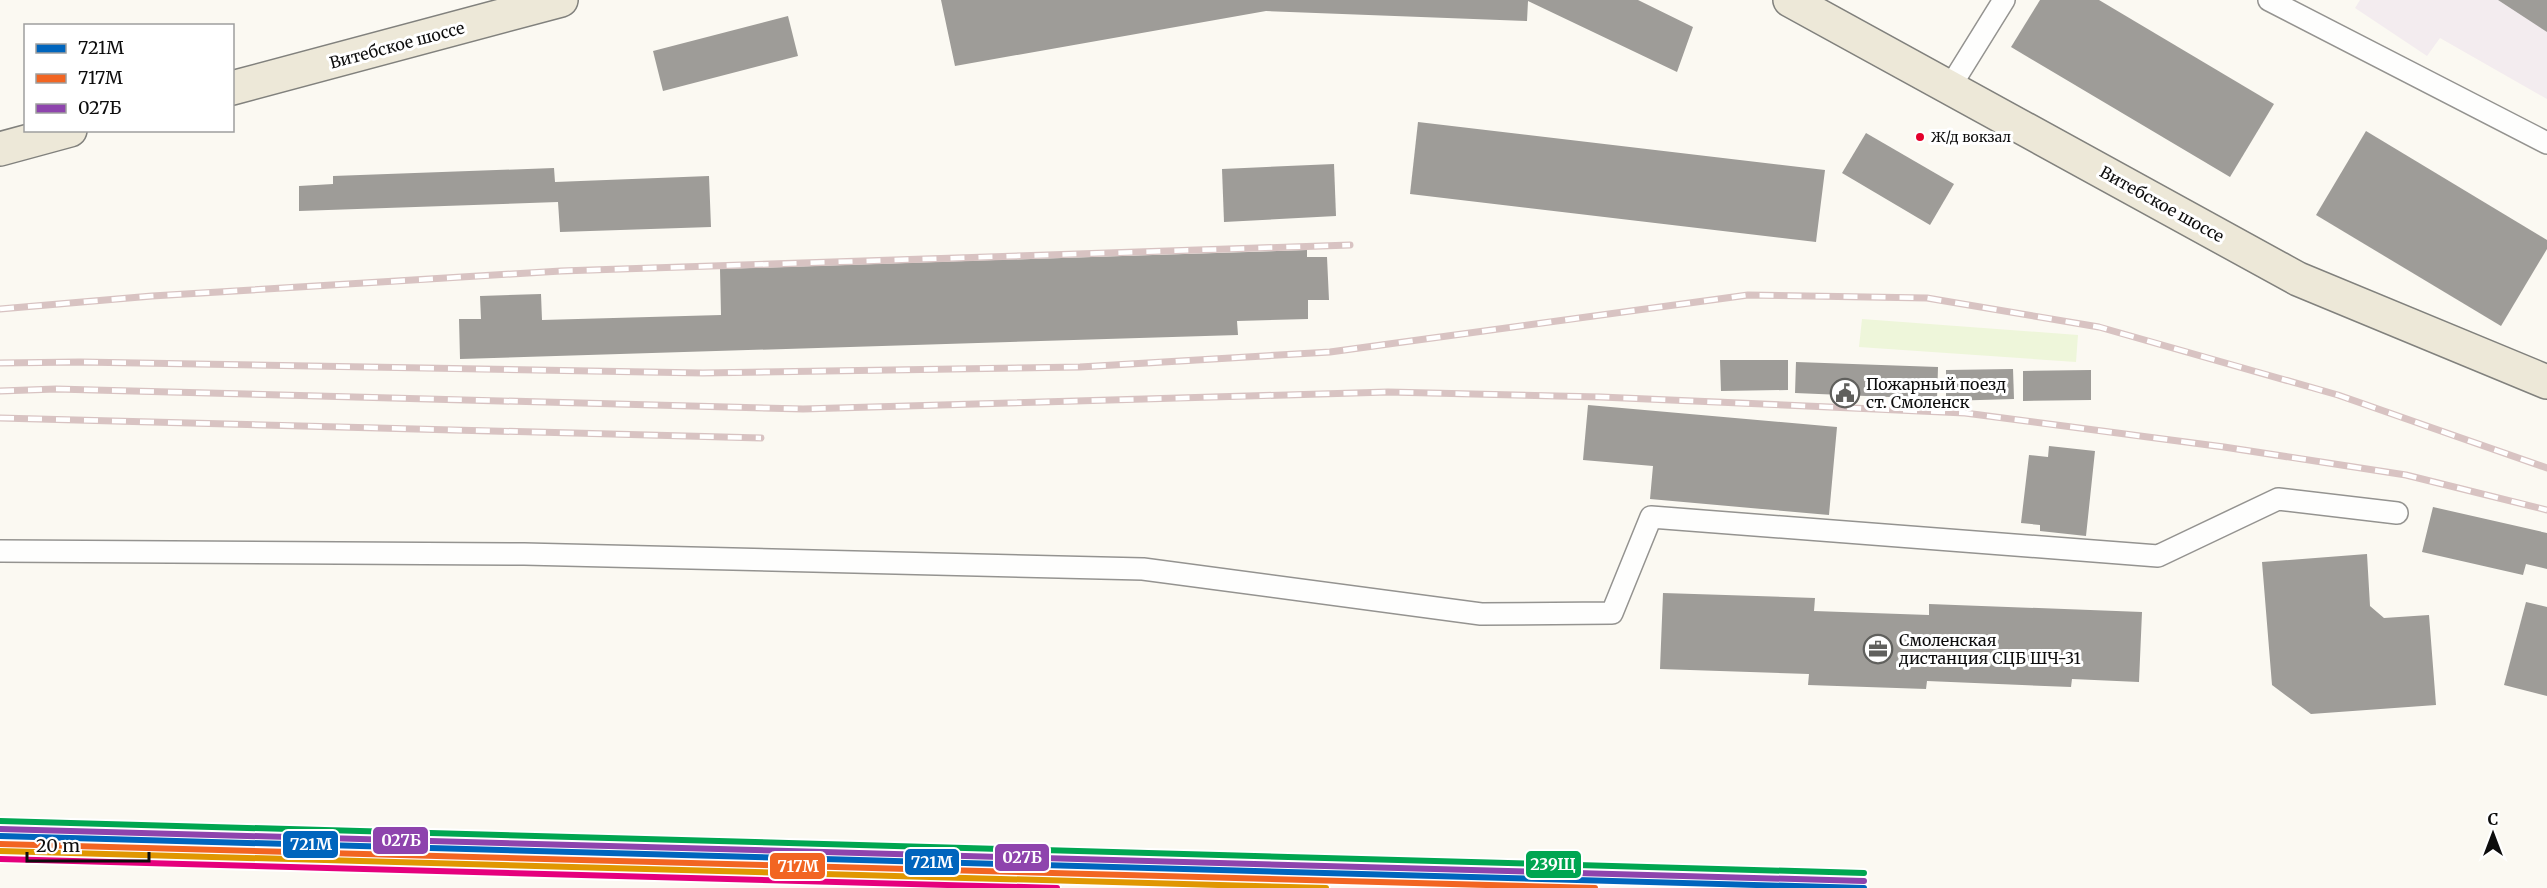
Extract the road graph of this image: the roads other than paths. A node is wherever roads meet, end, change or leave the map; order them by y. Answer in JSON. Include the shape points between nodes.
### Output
{"nodes":[{"id":1,"x":561,"y":0,"type":"edge"},
{"id":2,"x":1790,"y":0,"type":"edge"},
{"id":3,"x":2004,"y":0,"type":"edge"},
{"id":4,"x":2269,"y":0,"type":"edge"},
{"id":5,"x":234,"y":87,"type":"edge"},
{"id":6,"x":1950,"y":87,"type":"junction"},
{"id":7,"x":63,"y":132,"type":"edge"},
{"id":8,"x":2547,"y":142,"type":"edge"},
{"id":9,"x":0,"y":149,"type":"edge"},
{"id":10,"x":2547,"y":381,"type":"edge"},
{"id":11,"x":2397,"y":513,"type":"dead end"},
{"id":12,"x":0,"y":552,"type":"edge"}],
"edges":[{"from":1,"to":5,"type":"main road","name":"Витебское шоссе"},
{"from":2,"to":6,"type":"main road","name":"Витебское шоссе"},
{"from":3,"to":6,"type":"lane"},
{"from":4,"to":8,"type":"lane"},
{"from":6,"to":10,"type":"main road","name":"Витебское шоссе","via":[[2298,279]]},
{"from":7,"to":9,"type":"main road"},
{"from":11,"to":12,"type":"lane","via":[[2278,499],[2158,556],[1651,517],[1612,613],[1481,614],[1143,569],[524,554]]}]}
